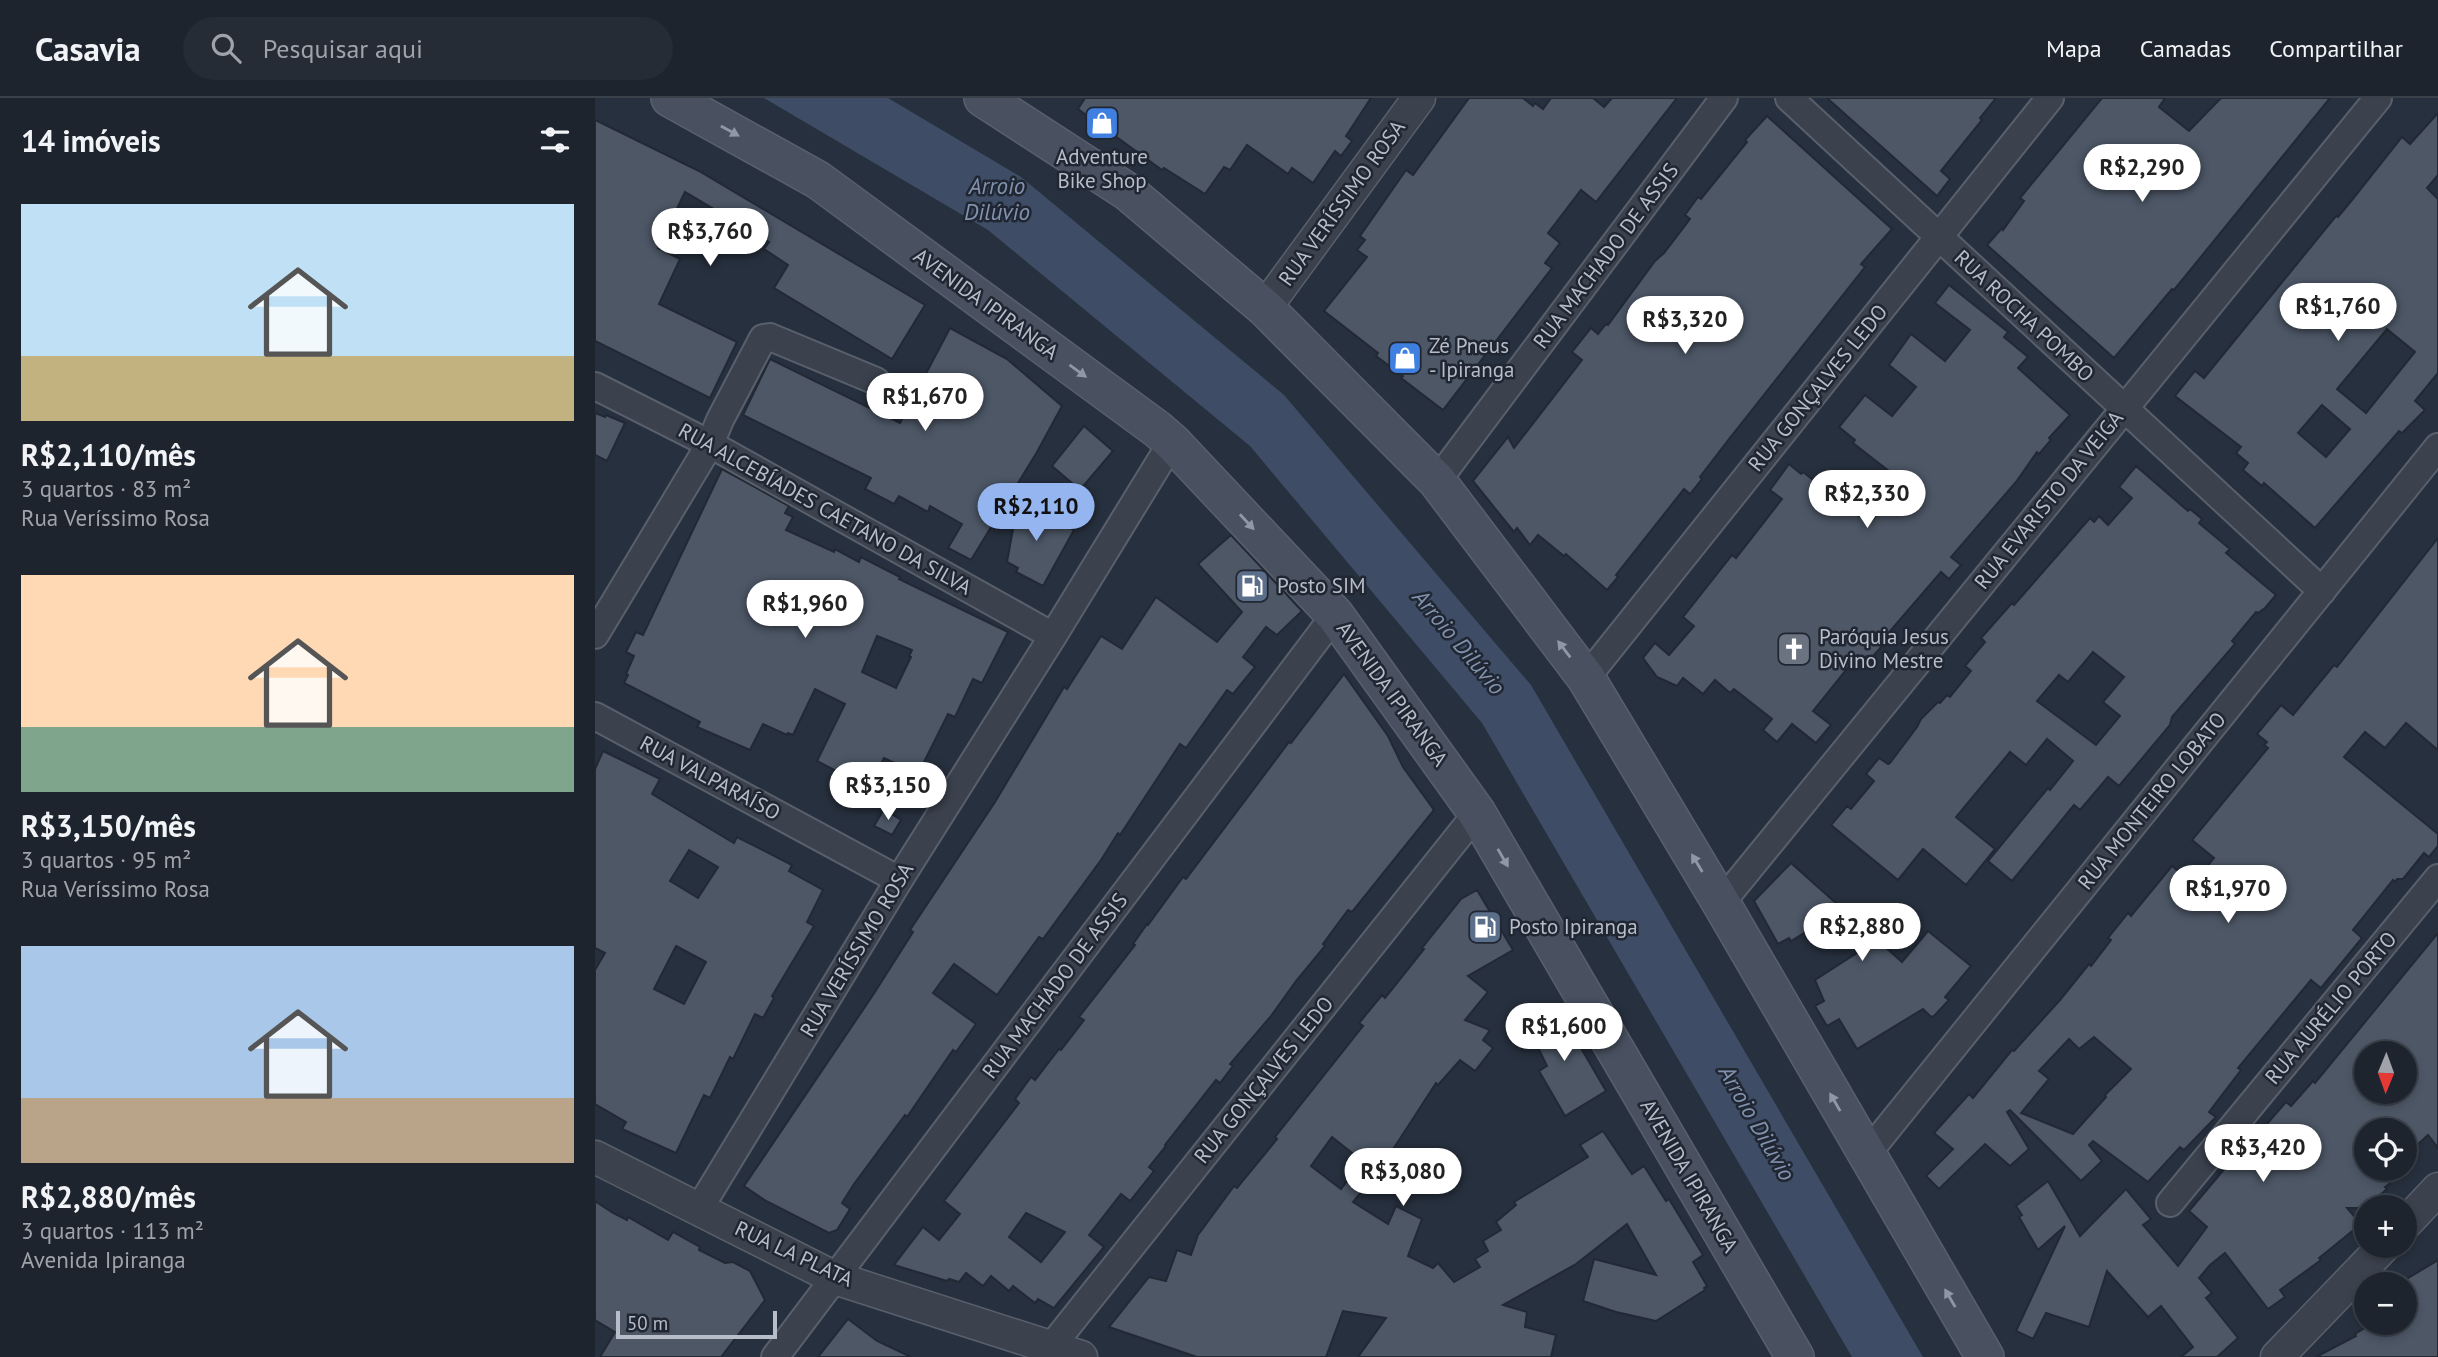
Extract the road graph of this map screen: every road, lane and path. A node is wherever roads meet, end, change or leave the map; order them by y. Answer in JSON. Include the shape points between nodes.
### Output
{"nodes":[{"id":1,"x":670,"y":98,"type":"edge"},
{"id":2,"x":983,"y":98,"type":"edge"},
{"id":3,"x":1419,"y":98,"type":"edge"},
{"id":4,"x":1724,"y":98,"type":"edge"},
{"id":5,"x":1789,"y":98,"type":"edge"},
{"id":6,"x":2050,"y":98,"type":"edge"},
{"id":7,"x":2378,"y":98,"type":"edge"},
{"id":8,"x":1939,"y":237,"type":"junction"},
{"id":9,"x":1265,"y":308,"type":"junction"},
{"id":10,"x":876,"y":381,"type":"dead end"},
{"id":11,"x":595,"y":386,"type":"edge"},
{"id":12,"x":2124,"y":408,"type":"junction"},
{"id":13,"x":1172,"y":442,"type":"junction"},
{"id":14,"x":710,"y":444,"type":"junction"},
{"id":15,"x":2438,"y":447,"type":"edge"},
{"id":16,"x":1437,"y":481,"type":"junction"},
{"id":17,"x":2322,"y":591,"type":"junction"},
{"id":18,"x":1335,"y":615,"type":"junction"},
{"id":19,"x":595,"y":635,"type":"edge"},
{"id":20,"x":1053,"y":636,"type":"junction"},
{"id":21,"x":1586,"y":678,"type":"junction"},
{"id":22,"x":595,"y":716,"type":"edge"},
{"id":23,"x":1477,"y":813,"type":"junction"},
{"id":24,"x":2438,"y":878,"type":"edge"},
{"id":25,"x":899,"y":880,"type":"junction"},
{"id":26,"x":1721,"y":903,"type":"junction"},
{"id":27,"x":1866,"y":1155,"type":"junction"},
{"id":28,"x":595,"y":1157,"type":"edge"},
{"id":29,"x":2438,"y":1189,"type":"edge"},
{"id":30,"x":2170,"y":1203,"type":"dead end"},
{"id":31,"x":699,"y":1209,"type":"junction"},
{"id":32,"x":2417,"y":1211,"type":"edge"},
{"id":33,"x":2372,"y":1258,"type":"edge"},
{"id":34,"x":835,"y":1278,"type":"junction"},
{"id":35,"x":1051,"y":1347,"type":"junction"},
{"id":36,"x":775,"y":1357,"type":"edge"},
{"id":37,"x":1081,"y":1357,"type":"edge"},
{"id":38,"x":1795,"y":1357,"type":"edge"},
{"id":39,"x":1985,"y":1357,"type":"edge"},
{"id":40,"x":2277,"y":1357,"type":"edge"}],
"edges":[{"from":1,"to":13,"type":"main road","name":"AVENIDA IPIRANGA","one_way":true,"via":[[818,180]]},
{"from":2,"to":9,"type":"main road","via":[[1128,192]]},
{"from":3,"to":9,"type":"street","name":"RUA VERÍSSIMO ROSA"},
{"from":4,"to":16,"type":"street","name":"RUA MACHADO DE ASSIS"},
{"from":5,"to":8,"type":"street","name":"RUA ROCHA POMBO"},
{"from":6,"to":8,"type":"street","name":"RUA GONÇALVES LEDO"},
{"from":7,"to":12,"type":"street","name":"RUA EVARISTO DA VEIGA"},
{"from":8,"to":12,"type":"street","name":"RUA ROCHA POMBO"},
{"from":8,"to":21,"type":"street","name":"RUA GONÇALVES LEDO"},
{"from":9,"to":16,"type":"main road"},
{"from":10,"to":14,"type":"street","via":[[771,337],[763,338]]},
{"from":11,"to":14,"type":"street","name":"RUA ALCEBÍADES CAETANO DA SILVA"},
{"from":12,"to":17,"type":"street","name":"RUA ROCHA POMBO"},
{"from":12,"to":26,"type":"street","name":"RUA EVARISTO DA VEIGA"},
{"from":13,"to":18,"type":"main road","name":"AVENIDA IPIRANGA","one_way":true},
{"from":13,"to":20,"type":"street","name":"RUA VERÍSSIMO ROSA"},
{"from":14,"to":19,"type":"street"},
{"from":14,"to":20,"type":"street","name":"RUA ALCEBÍADES CAETANO DA SILVA"},
{"from":15,"to":17,"type":"street","name":"RUA MONTEIRO LOBATO"},
{"from":21,"to":16,"type":"main road","one_way":true},
{"from":17,"to":27,"type":"street","name":"RUA MONTEIRO LOBATO"},
{"from":18,"to":23,"type":"main road","name":"AVENIDA IPIRANGA"},
{"from":18,"to":34,"type":"street","name":"RUA MACHADO DE ASSIS"},
{"from":20,"to":25,"type":"street","name":"RUA VERÍSSIMO ROSA"},
{"from":26,"to":21,"type":"main road","one_way":true},
{"from":22,"to":25,"type":"street","name":"RUA VALPARAÍSO"},
{"from":23,"to":35,"type":"street","name":"RUA GONÇALVES LEDO"},
{"from":23,"to":38,"type":"main road","name":"AVENIDA IPIRANGA","one_way":true},
{"from":24,"to":30,"type":"street","name":"RUA AURÉLIO PORTO"},
{"from":25,"to":31,"type":"street","name":"RUA VERÍSSIMO ROSA"},
{"from":27,"to":26,"type":"main road","one_way":true},
{"from":39,"to":27,"type":"main road","one_way":true},
{"from":28,"to":31,"type":"street","name":"RUA LA PLATA"},
{"from":29,"to":32,"type":"street"},
{"from":31,"to":34,"type":"street","name":"RUA LA PLATA"},
{"from":33,"to":40,"type":"street"},
{"from":34,"to":35,"type":"street","name":"RUA LA PLATA"},
{"from":34,"to":36,"type":"street","name":"RUA MACHADO DE ASSIS"},
{"from":35,"to":37,"type":"street","name":"RUA LA PLATA"}]}
